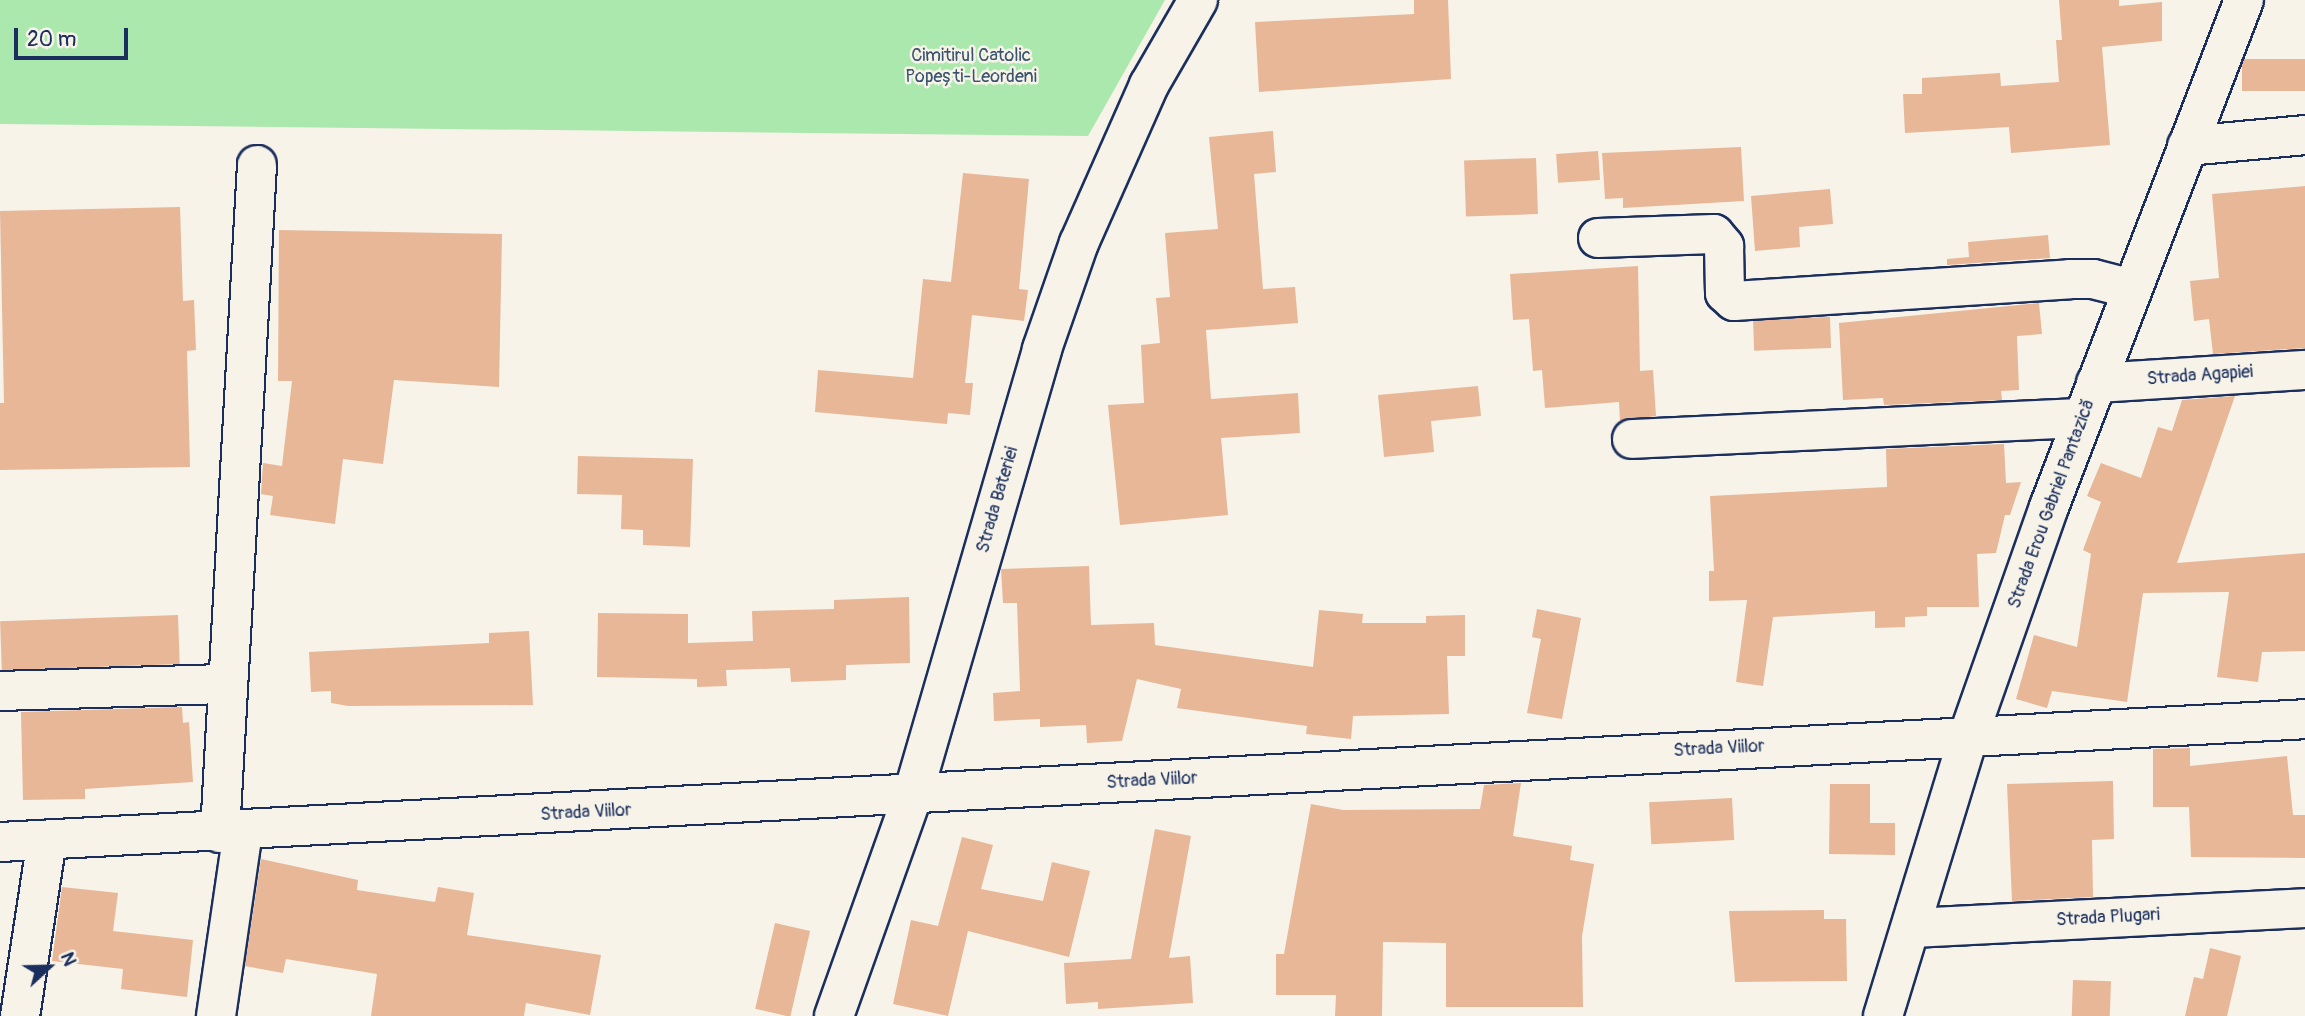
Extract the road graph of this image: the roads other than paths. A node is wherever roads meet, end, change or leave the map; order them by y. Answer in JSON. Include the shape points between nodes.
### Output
{"nodes":[{"id":1,"x":1198,"y":0,"type":"edge"},
{"id":2,"x":2244,"y":0,"type":"edge"},
{"id":3,"x":2305,"y":135,"type":"edge"},
{"id":4,"x":2187,"y":146,"type":"junction"},
{"id":5,"x":257,"y":164,"type":"dead end"},
{"id":6,"x":1598,"y":238,"type":"dead end"},
{"id":7,"x":2132,"y":289,"type":"junction"},
{"id":8,"x":2305,"y":370,"type":"edge"},
{"id":9,"x":2096,"y":383,"type":"junction"},
{"id":10,"x":2082,"y":418,"type":"junction"},
{"id":11,"x":1632,"y":439,"type":"dead end"},
{"id":12,"x":228,"y":684,"type":"junction"},
{"id":13,"x":0,"y":691,"type":"edge"},
{"id":14,"x":2305,"y":719,"type":"edge"},
{"id":15,"x":1969,"y":734,"type":"junction"},
{"id":16,"x":913,"y":794,"type":"junction"},
{"id":17,"x":231,"y":833,"type":"junction"},
{"id":18,"x":47,"y":840,"type":"junction"},
{"id":19,"x":0,"y":842,"type":"edge"},
{"id":20,"x":2305,"y":908,"type":"edge"},
{"id":21,"x":1912,"y":928,"type":"junction"},
{"id":22,"x":20,"y":1016,"type":"edge"},
{"id":23,"x":216,"y":1016,"type":"edge"},
{"id":24,"x":834,"y":1016,"type":"edge"},
{"id":25,"x":1883,"y":1016,"type":"edge"}],
"edges":[{"from":1,"to":16,"type":"street","name":"Strada Bateriei","via":[[1149,85],[1079,243],[1042,349]]},
{"from":2,"to":4,"type":"street","name":"Strada Erou Gabriel Pantazică"},
{"from":3,"to":4,"type":"street"},
{"from":4,"to":7,"type":"street","name":"Strada Erou Gabriel Pantazică"},
{"from":5,"to":12,"type":"street"},
{"from":6,"to":7,"type":"street","via":[[1714,234],[1724,246],[1725,293],[1734,301],[2070,279],[2093,279]]},
{"from":7,"to":9,"type":"street","name":"Strada Erou Gabriel Pantazică"},
{"from":8,"to":9,"type":"street","name":"Strada Agapiei"},
{"from":9,"to":10,"type":"street","name":"Strada Erou Gabriel Pantazică"},
{"from":10,"to":11,"type":"street"},
{"from":10,"to":15,"type":"street","name":"Strada Erou Gabriel Pantazică"},
{"from":12,"to":13,"type":"street"},
{"from":12,"to":17,"type":"street"},
{"from":14,"to":15,"type":"street","name":"Strada Viilor"},
{"from":15,"to":16,"type":"street","name":"Strada Viilor"},
{"from":15,"to":21,"type":"street","name":"Strada Erou Gabriel Pantazică"},
{"from":16,"to":17,"type":"street","name":"Strada Viilor"},
{"from":16,"to":24,"type":"street","name":"Strada Bateriei"},
{"from":17,"to":18,"type":"street","name":"Strada Viilor"},
{"from":17,"to":23,"type":"street"},
{"from":18,"to":19,"type":"street","name":"Strada Viilor"},
{"from":18,"to":22,"type":"street"},
{"from":20,"to":21,"type":"street","name":"Strada Plugari"},
{"from":21,"to":25,"type":"street","name":"Strada Erou Gabriel Pantazică"}]}
